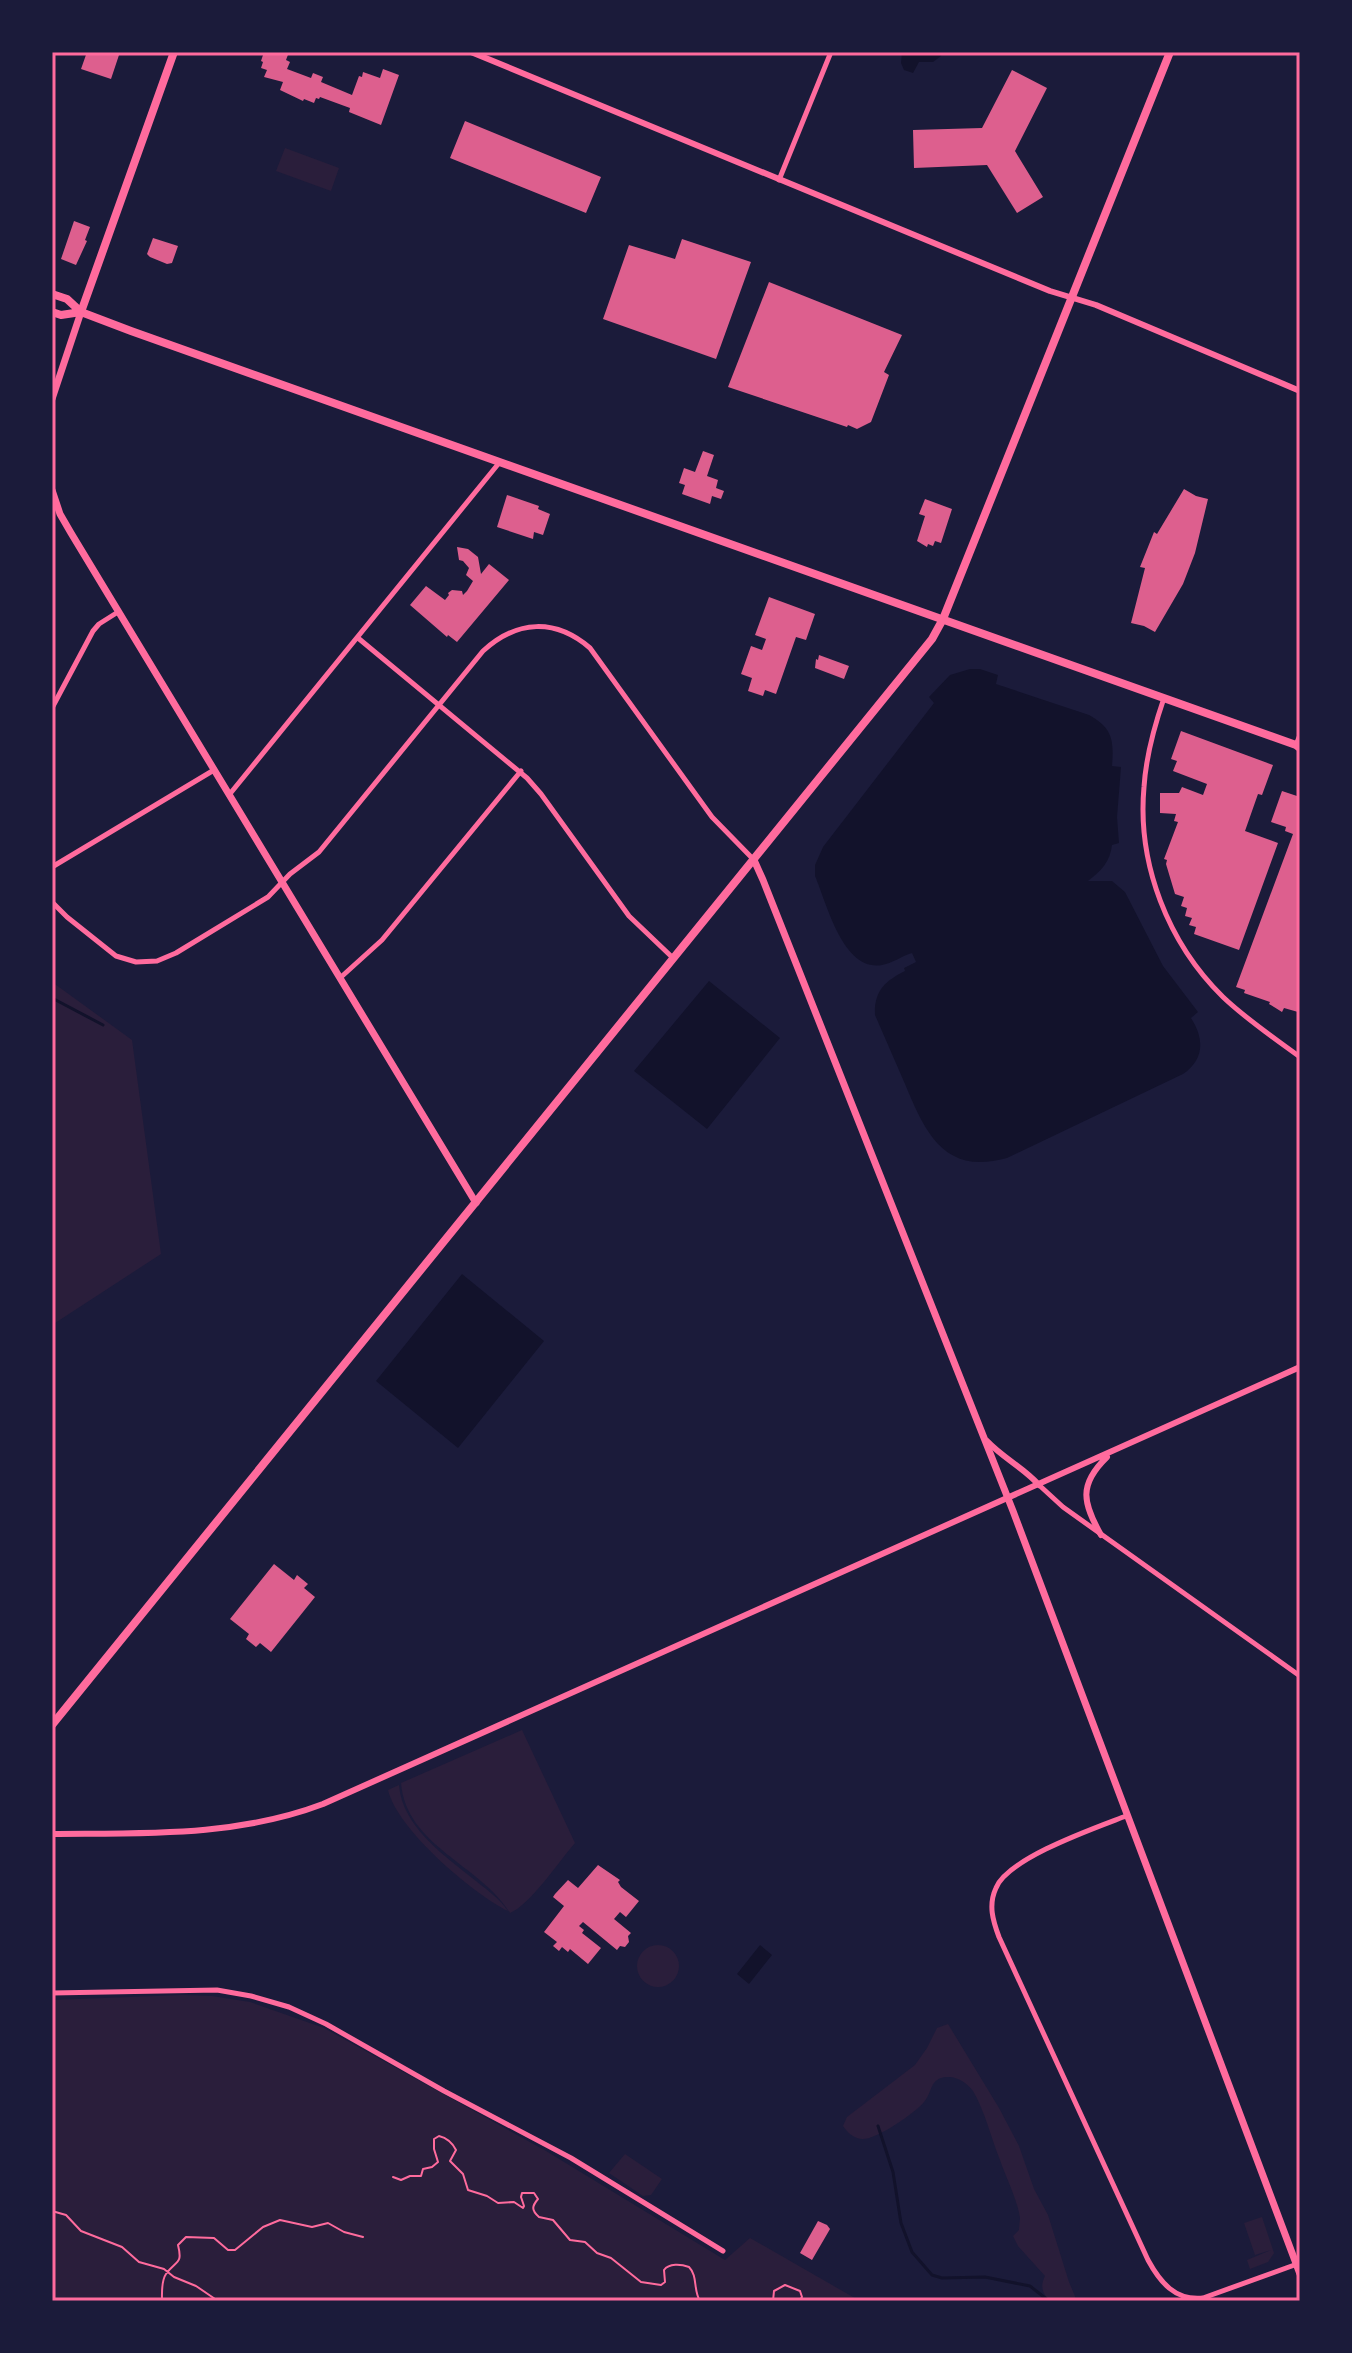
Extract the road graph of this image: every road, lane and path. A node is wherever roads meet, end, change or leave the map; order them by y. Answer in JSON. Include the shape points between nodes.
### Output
{"nodes":[{"id":1,"x":174,"y":52,"type":"edge"},
{"id":2,"x":471,"y":52,"type":"edge"},
{"id":3,"x":831,"y":52,"type":"edge"},
{"id":4,"x":1170,"y":52,"type":"edge"},
{"id":5,"x":779,"y":180,"type":"junction"},
{"id":6,"x":52,"y":294,"type":"edge"},
{"id":7,"x":1072,"y":298,"type":"junction"},
{"id":8,"x":52,"y":312,"type":"edge"},
{"id":9,"x":81,"y":312,"type":"junction"},
{"id":10,"x":1300,"y":391,"type":"edge"},
{"id":11,"x":52,"y":399,"type":"edge"},
{"id":12,"x":499,"y":462,"type":"junction"},
{"id":13,"x":52,"y":490,"type":"edge"},
{"id":14,"x":118,"y":612,"type":"junction"},
{"id":15,"x":943,"y":619,"type":"junction"},
{"id":16,"x":358,"y":638,"type":"junction"},
{"id":17,"x":1164,"y":698,"type":"junction"},
{"id":18,"x":439,"y":704,"type":"junction"},
{"id":19,"x":52,"y":708,"type":"edge"},
{"id":20,"x":1300,"y":735,"type":"edge"},
{"id":21,"x":1299,"y":746,"type":"edge"},
{"id":22,"x":214,"y":770,"type":"junction"},
{"id":23,"x":521,"y":771,"type":"junction"},
{"id":24,"x":229,"y":795,"type":"junction"},
{"id":25,"x":754,"y":860,"type":"junction"},
{"id":26,"x":52,"y":867,"type":"edge"},
{"id":27,"x":282,"y":883,"type":"junction"},
{"id":28,"x":52,"y":902,"type":"edge"},
{"id":29,"x":674,"y":959,"type":"junction"},
{"id":30,"x":340,"y":978,"type":"junction"},
{"id":31,"x":1300,"y":1057,"type":"edge"},
{"id":32,"x":476,"y":1203,"type":"junction"},
{"id":33,"x":1300,"y":1367,"type":"edge"},
{"id":34,"x":982,"y":1435,"type":"junction"},
{"id":35,"x":1112,"y":1452,"type":"junction"},
{"id":36,"x":1039,"y":1485,"type":"junction"},
{"id":37,"x":1008,"y":1499,"type":"junction"},
{"id":38,"x":1101,"y":1535,"type":"junction"},
{"id":39,"x":1300,"y":1676,"type":"edge"},
{"id":40,"x":52,"y":1725,"type":"edge"},
{"id":41,"x":1126,"y":1816,"type":"junction"},
{"id":42,"x":52,"y":1834,"type":"edge"},
{"id":43,"x":52,"y":1993,"type":"edge"},
{"id":44,"x":393,"y":2177,"type":"dead end"},
{"id":45,"x":52,"y":2211,"type":"edge"},
{"id":46,"x":363,"y":2237,"type":"dead end"},
{"id":47,"x":723,"y":2251,"type":"dead end"},
{"id":48,"x":1298,"y":2264,"type":"edge"},
{"id":49,"x":168,"y":2272,"type":"junction"},
{"id":50,"x":1300,"y":2274,"type":"edge"},
{"id":51,"x":162,"y":2301,"type":"edge"},
{"id":52,"x":218,"y":2301,"type":"edge"},
{"id":53,"x":700,"y":2301,"type":"edge"},
{"id":54,"x":773,"y":2301,"type":"edge"},
{"id":55,"x":799,"y":2301,"type":"edge"}],
"edges":[{"from":1,"to":9,"type":"main road"},
{"from":2,"to":5,"type":"street"},
{"from":3,"to":5,"type":"street"},
{"from":4,"to":7,"type":"main road"},
{"from":5,"to":7,"type":"street"},
{"from":6,"to":9,"type":"main road"},
{"from":7,"to":10,"type":"street"},
{"from":7,"to":15,"type":"main road"},
{"from":8,"to":9,"type":"main road"},
{"from":9,"to":11,"type":"main road"},
{"from":9,"to":12,"type":"main road"},
{"from":12,"to":15,"type":"main road"},
{"from":12,"to":16,"type":"street"},
{"from":13,"to":14,"type":"main road","via":[[65,523]]},
{"from":14,"to":19,"type":"street","via":[[93,631]]},
{"from":14,"to":22,"type":"main road"},
{"from":15,"to":17,"type":"main road"},
{"from":15,"to":25,"type":"main road"},
{"from":16,"to":18,"type":"street"},
{"from":16,"to":24,"type":"street"},
{"from":17,"to":21,"type":"main road"},
{"from":17,"to":31,"type":"street","via":[[1143,797],[1149,861],[1162,906],[1183,947],[1214,987]]},
{"from":18,"to":23,"type":"street"},
{"from":18,"to":25,"type":"street","via":[[491,643],[517,629],[566,632],[590,648],[712,817]]},
{"from":18,"to":27,"type":"street","via":[[325,845]]},
{"from":20,"to":21,"type":"street"},
{"from":22,"to":24,"type":"main road"},
{"from":22,"to":26,"type":"street"},
{"from":23,"to":29,"type":"street","via":[[629,916]]},
{"from":23,"to":30,"type":"street","via":[[382,940]]},
{"from":24,"to":27,"type":"main road"},
{"from":25,"to":29,"type":"main road"},
{"from":25,"to":34,"type":"main road"},
{"from":27,"to":28,"type":"street","via":[[176,953],[146,962],[108,950]]},
{"from":27,"to":30,"type":"main road"},
{"from":29,"to":32,"type":"main road"},
{"from":30,"to":32,"type":"main road"},
{"from":32,"to":40,"type":"main road"},
{"from":33,"to":35,"type":"street"},
{"from":34,"to":36,"type":"street"},
{"from":34,"to":37,"type":"main road"},
{"from":35,"to":36,"type":"street"},
{"from":35,"to":38,"type":"street","via":[[1085,1492]]},
{"from":36,"to":37,"type":"street"},
{"from":36,"to":38,"type":"street"},
{"from":37,"to":41,"type":"main road"},
{"from":37,"to":42,"type":"street","via":[[311,1809],[212,1830]]},
{"from":38,"to":39,"type":"street"},
{"from":41,"to":48,"type":"main road"},
{"from":41,"to":48,"type":"street","via":[[1006,1872],[992,1903],[999,1937],[1163,2283],[1178,2295],[1203,2298]]},
{"from":43,"to":47,"type":"street","via":[[217,1990],[289,2007],[559,2152]]},
{"from":44,"to":53,"type":"path","via":[[421,2176],[423,2169],[438,2162],[434,2139],[445,2138],[456,2150],[450,2161],[463,2174],[468,2190],[523,2208],[522,2193],[534,2193],[538,2199],[532,2209],[539,2217],[551,2218],[570,2240],[585,2242],[641,2282],[661,2285],[665,2268],[689,2267]]},
{"from":45,"to":49,"type":"path","via":[[66,2215],[81,2231],[122,2247],[143,2264]]},
{"from":46,"to":49,"type":"path","via":[[328,2223],[312,2227],[280,2220],[235,2250],[214,2238],[186,2237],[178,2245],[179,2261]]},
{"from":48,"to":50,"type":"main road"},
{"from":49,"to":51,"type":"path"},
{"from":49,"to":52,"type":"path"},
{"from":54,"to":55,"type":"path","via":[[774,2291],[785,2285],[800,2291]]}]}
